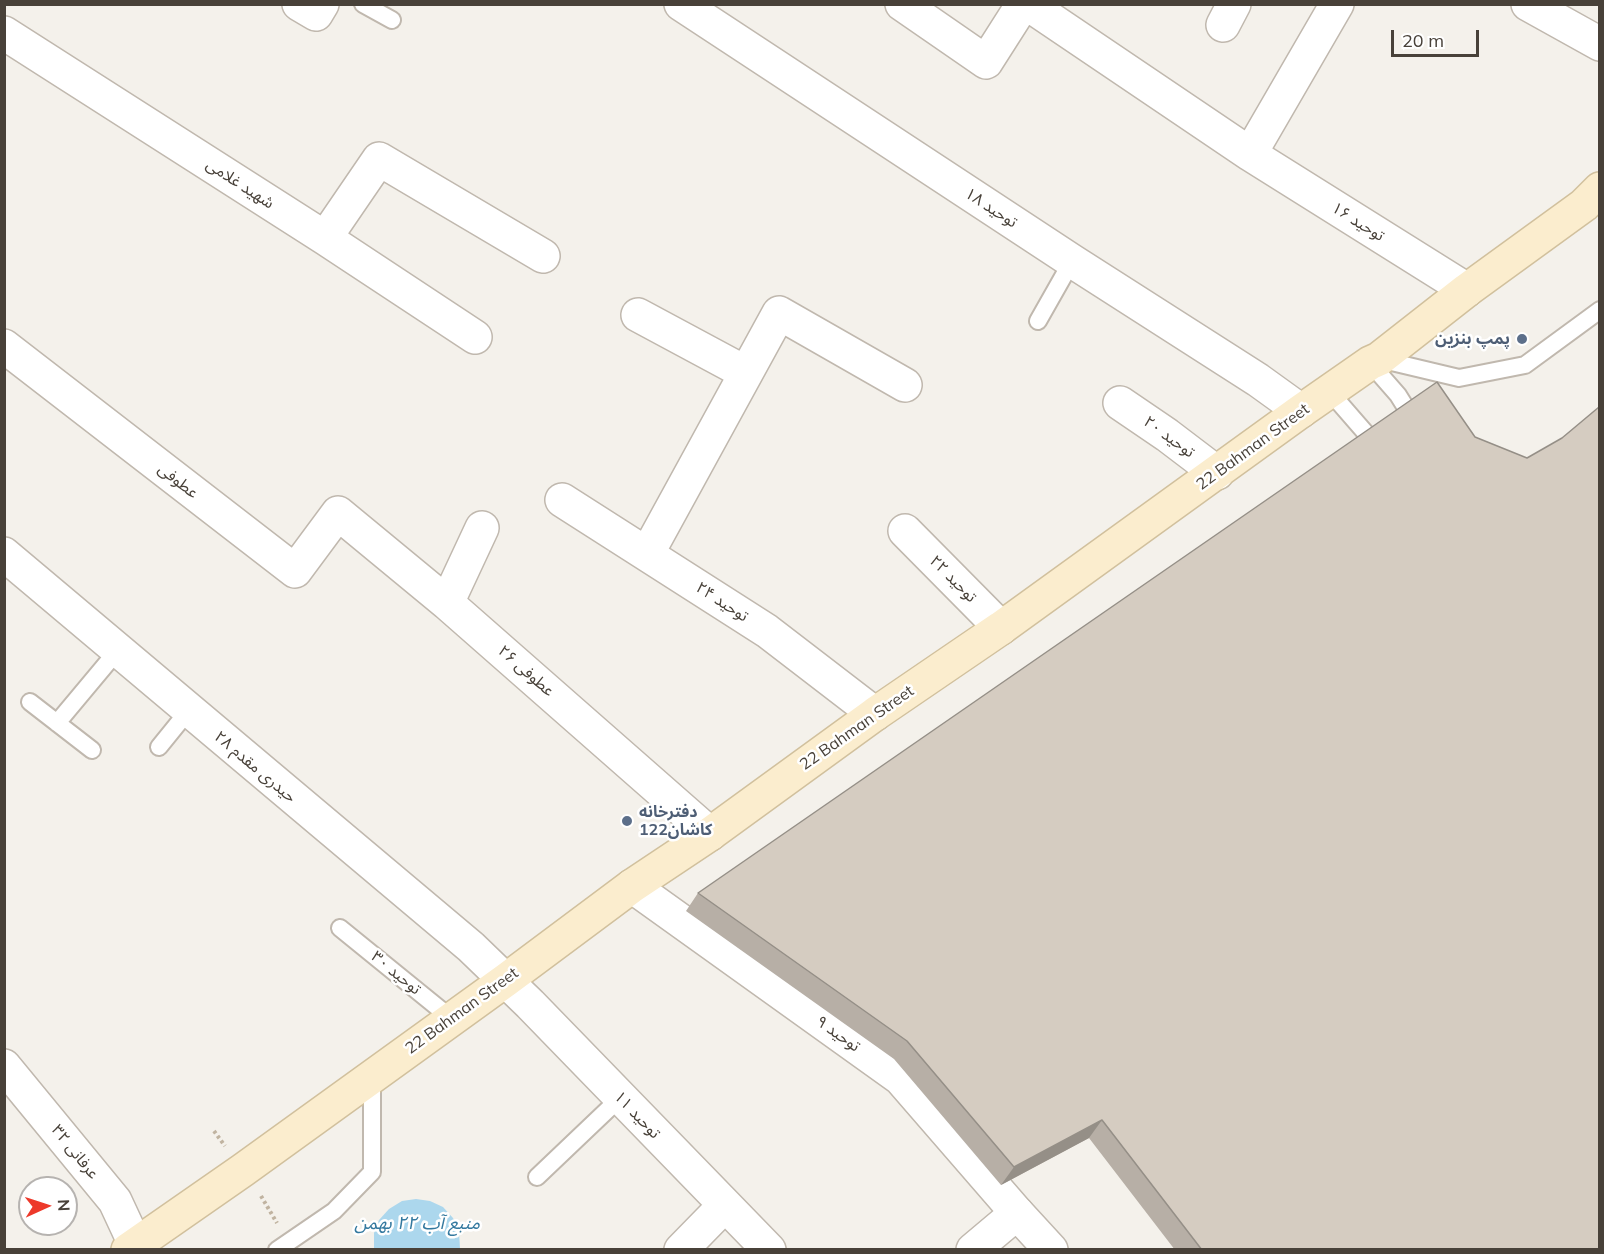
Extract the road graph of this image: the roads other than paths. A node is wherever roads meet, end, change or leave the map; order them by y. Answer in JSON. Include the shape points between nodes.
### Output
{"nodes":[{"id":1,"x":299,"y":4,"type":"edge"},
{"id":2,"x":322,"y":4,"type":"edge"},
{"id":3,"x":363,"y":4,"type":"edge"},
{"id":4,"x":681,"y":4,"type":"edge"},
{"id":5,"x":902,"y":4,"type":"edge"},
{"id":6,"x":1023,"y":4,"type":"edge"},
{"id":7,"x":1028,"y":4,"type":"edge"},
{"id":8,"x":1337,"y":4,"type":"edge"},
{"id":9,"x":1528,"y":4,"type":"edge"},
{"id":10,"x":392,"y":21,"type":"dead end"},
{"id":11,"x":4,"y":33,"type":"edge"},
{"id":12,"x":1599,"y":44,"type":"edge"},
{"id":13,"x":1250,"y":154,"type":"junction"},
{"id":14,"x":1594,"y":199,"type":"edge"},
{"id":15,"x":325,"y":238,"type":"junction"},
{"id":16,"x":543,"y":256,"type":"dead end"},
{"id":17,"x":1072,"y":261,"type":"junction"},
{"id":18,"x":1467,"y":290,"type":"junction"},
{"id":19,"x":1599,"y":310,"type":"edge"},
{"id":20,"x":638,"y":315,"type":"dead end"},
{"id":21,"x":1038,"y":321,"type":"dead end"},
{"id":22,"x":474,"y":337,"type":"dead end"},
{"id":23,"x":4,"y":346,"type":"edge"},
{"id":24,"x":1375,"y":361,"type":"junction"},
{"id":25,"x":746,"y":373,"type":"junction"},
{"id":26,"x":905,"y":385,"type":"dead end"},
{"id":27,"x":1330,"y":393,"type":"junction"},
{"id":28,"x":1120,"y":403,"type":"dead end"},
{"id":29,"x":1301,"y":411,"type":"junction"},
{"id":30,"x":1419,"y":441,"type":"edge"},
{"id":31,"x":1397,"y":456,"type":"edge"},
{"id":32,"x":1217,"y":473,"type":"junction"},
{"id":33,"x":562,"y":500,"type":"dead end"},
{"id":34,"x":338,"y":513,"type":"joint"},
{"id":35,"x":482,"y":528,"type":"dead end"},
{"id":36,"x":905,"y":531,"type":"dead end"},
{"id":37,"x":4,"y":554,"type":"edge"},
{"id":38,"x":647,"y":554,"type":"junction"},
{"id":39,"x":447,"y":603,"type":"junction"},
{"id":40,"x":1001,"y":628,"type":"junction"},
{"id":41,"x":118,"y":650,"type":"junction"},
{"id":42,"x":30,"y":702,"type":"dead end"},
{"id":43,"x":189,"y":711,"type":"junction"},
{"id":44,"x":875,"y":714,"type":"junction"},
{"id":45,"x":57,"y":723,"type":"junction"},
{"id":46,"x":159,"y":747,"type":"dead end"},
{"id":47,"x":92,"y":750,"type":"dead end"},
{"id":48,"x":710,"y":834,"type":"junction"},
{"id":49,"x":632,"y":886,"type":"junction"},
{"id":50,"x":340,"y":928,"type":"dead end"},
{"id":51,"x":506,"y":980,"type":"junction"},
{"id":52,"x":452,"y":1019,"type":"junction"},
{"id":53,"x":4,"y":1066,"type":"edge"},
{"id":54,"x":372,"y":1076,"type":"junction"},
{"id":55,"x":620,"y":1098,"type":"junction"},
{"id":56,"x":537,"y":1177,"type":"dead end"},
{"id":57,"x":725,"y":1205,"type":"junction"},
{"id":58,"x":1017,"y":1213,"type":"junction"},
{"id":59,"x":131,"y":1247,"type":"edge"},
{"id":60,"x":277,"y":1250,"type":"edge"},
{"id":61,"x":681,"y":1250,"type":"edge"},
{"id":62,"x":769,"y":1250,"type":"edge"},
{"id":63,"x":974,"y":1250,"type":"edge"},
{"id":64,"x":1051,"y":1250,"type":"edge"}],
"edges":[{"from":1,"to":2,"type":"street","via":[[316,14]]},
{"from":3,"to":10,"type":"lane"},
{"from":4,"to":17,"type":"street","name":"توحید ۱۸"},
{"from":5,"to":6,"type":"street","via":[[986,62]]},
{"from":7,"to":13,"type":"street","name":"توحید ۱۶"},
{"from":8,"to":13,"type":"street"},
{"from":9,"to":12,"type":"street"},
{"from":11,"to":15,"type":"street","name":"شهید غلامی"},
{"from":13,"to":18,"type":"street","name":"توحید ۱۶"},
{"from":14,"to":18,"type":"main road","name":"22 Bahman Street"},
{"from":15,"to":16,"type":"street","via":[[379,159]]},
{"from":15,"to":22,"type":"street","name":"شهید غلامی"},
{"from":17,"to":21,"type":"lane"},
{"from":17,"to":29,"type":"street","name":"توحید ۱۸"},
{"from":18,"to":24,"type":"main road","name":"22 Bahman Street"},
{"from":19,"to":24,"type":"lane","via":[[1525,365],[1459,378]]},
{"from":20,"to":25,"type":"street"},
{"from":23,"to":34,"type":"street","name":"عطوفی","via":[[295,571]]},
{"from":24,"to":27,"type":"main road","name":"22 Bahman Street"},
{"from":24,"to":30,"type":"lane","via":[[1408,411]]},
{"from":25,"to":26,"type":"street","via":[[779,313]]},
{"from":25,"to":38,"type":"street"},
{"from":27,"to":29,"type":"main road","name":"22 Bahman Street"},
{"from":27,"to":31,"type":"lane","via":[[1370,438]]},
{"from":28,"to":32,"type":"street","name":"توحید ۲۰"},
{"from":29,"to":32,"type":"main road","name":"22 Bahman Street"},
{"from":32,"to":40,"type":"main road","name":"22 Bahman Street"},
{"from":33,"to":38,"type":"street","name":"توحید ۲۴"},
{"from":34,"to":39,"type":"street","name":"عطوفی ۲۶"},
{"from":35,"to":39,"type":"street"},
{"from":36,"to":40,"type":"street","name":"توحید ۲۲"},
{"from":37,"to":41,"type":"street","name":"حیدری مقدم ۲۸"},
{"from":38,"to":44,"type":"street","name":"توحید ۲۴","via":[[767,631]]},
{"from":39,"to":48,"type":"street","name":"عطوفی ۲۶"},
{"from":40,"to":44,"type":"main road","name":"22 Bahman Street"},
{"from":41,"to":43,"type":"street","name":"حیدری مقدم ۲۸"},
{"from":41,"to":45,"type":"lane"},
{"from":42,"to":45,"type":"lane"},
{"from":43,"to":46,"type":"lane"},
{"from":43,"to":51,"type":"street","name":"حیدری مقدم ۲۸"},
{"from":44,"to":48,"type":"main road","name":"22 Bahman Street"},
{"from":45,"to":47,"type":"lane"},
{"from":48,"to":49,"type":"main road","name":"22 Bahman Street"},
{"from":49,"to":51,"type":"main road","name":"22 Bahman Street"},
{"from":49,"to":58,"type":"street","name":"توحید ۹","via":[[900,1078]]},
{"from":50,"to":52,"type":"lane","name":"توحید ۳۰"},
{"from":51,"to":52,"type":"main road","name":"22 Bahman Street"},
{"from":51,"to":55,"type":"street","name":"توحید ۱۱"},
{"from":52,"to":54,"type":"main road","name":"22 Bahman Street"},
{"from":53,"to":59,"type":"street","name":"عرفانی ۳۲","via":[[115,1201]]},
{"from":54,"to":59,"type":"main road","name":"22 Bahman Street"},
{"from":54,"to":60,"type":"lane","via":[[372,1172],[334,1211]]},
{"from":55,"to":56,"type":"lane"},
{"from":55,"to":57,"type":"street","name":"توحید ۱۱"},
{"from":57,"to":61,"type":"street"},
{"from":57,"to":62,"type":"street","name":"توحید ۱۱"},
{"from":58,"to":63,"type":"street"},
{"from":58,"to":64,"type":"street","name":"توحید ۹"}]}
